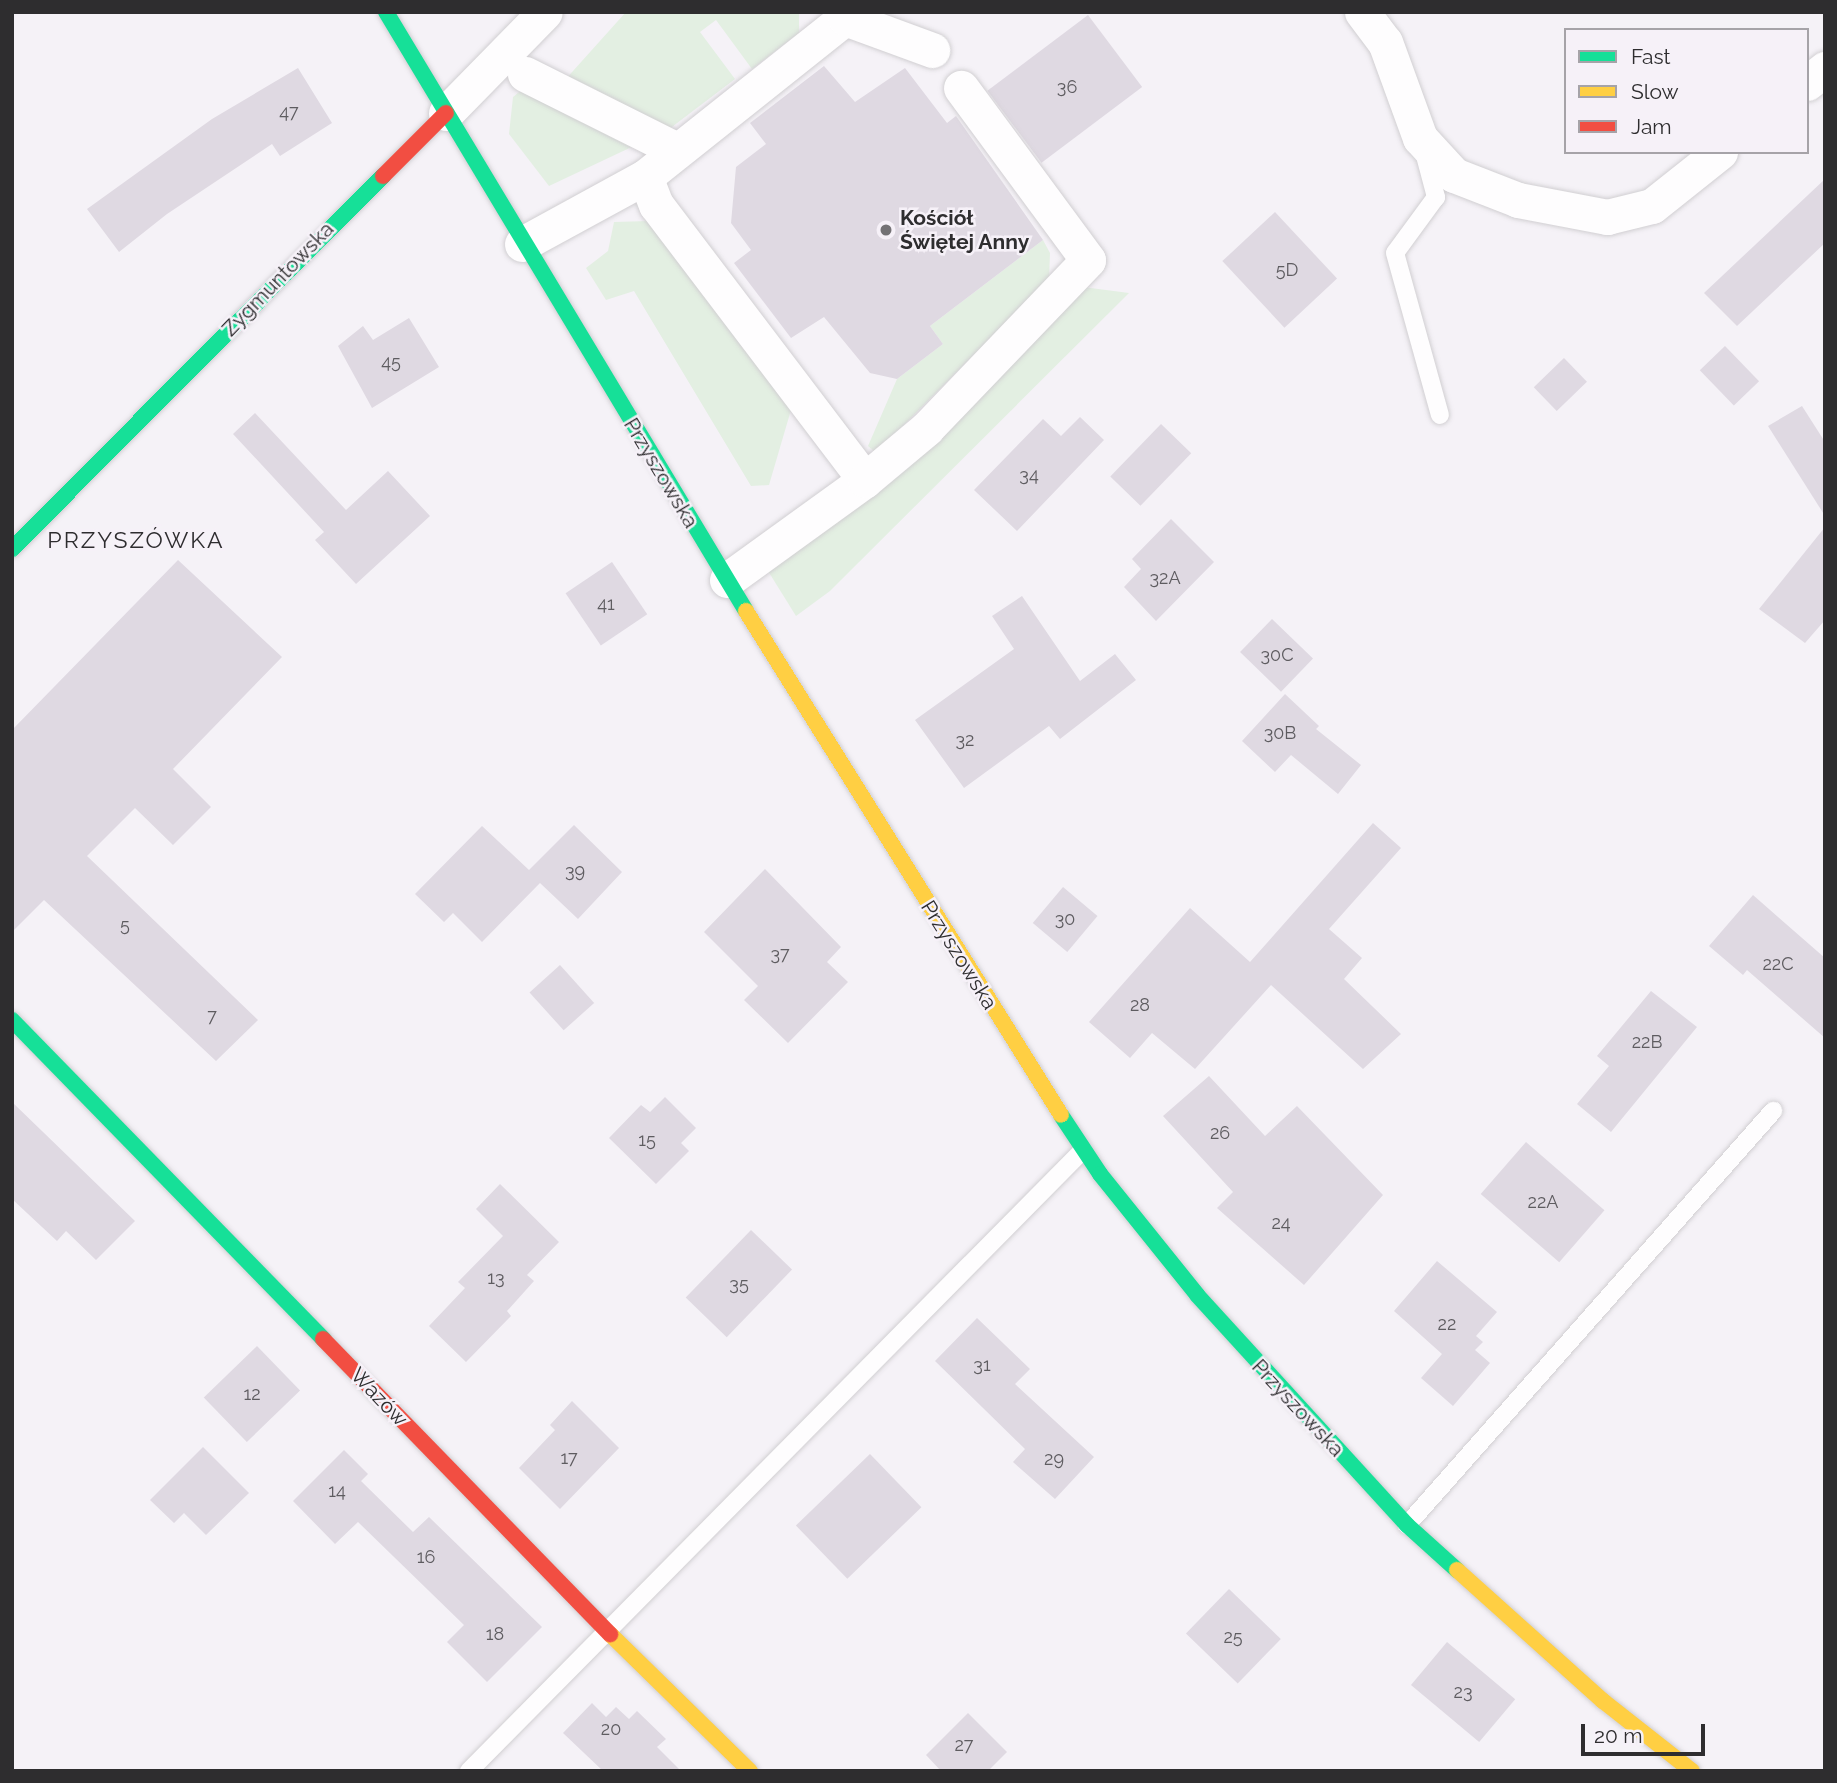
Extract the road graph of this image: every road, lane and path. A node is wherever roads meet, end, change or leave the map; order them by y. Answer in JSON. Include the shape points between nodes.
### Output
{"nodes":[{"id":1,"x":386,"y":12,"type":"edge"},
{"id":2,"x":545,"y":12,"type":"edge"},
{"id":3,"x":1362,"y":12,"type":"edge"},
{"id":4,"x":843,"y":15,"type":"edge"},
{"id":5,"x":932,"y":50,"type":"dead end"},
{"id":6,"x":1825,"y":69,"type":"edge"},
{"id":7,"x":525,"y":74,"type":"dead end"},
{"id":8,"x":1809,"y":81,"type":"edge"},
{"id":9,"x":961,"y":88,"type":"dead end"},
{"id":10,"x":446,"y":113,"type":"junction"},
{"id":11,"x":1420,"y":138,"type":"junction"},
{"id":12,"x":675,"y":149,"type":"junction"},
{"id":13,"x":1717,"y":154,"type":"edge"},
{"id":14,"x":645,"y":177,"type":"junction"},
{"id":15,"x":522,"y":244,"type":"junction"},
{"id":16,"x":1440,"y":415,"type":"dead end"},
{"id":17,"x":865,"y":480,"type":"junction"},
{"id":18,"x":12,"y":549,"type":"edge"},
{"id":19,"x":727,"y":580,"type":"junction"},
{"id":20,"x":12,"y":1020,"type":"edge"},
{"id":21,"x":1773,"y":1111,"type":"dead end"},
{"id":22,"x":1083,"y":1150,"type":"junction"},
{"id":23,"x":1407,"y":1525,"type":"junction"},
{"id":24,"x":605,"y":1629,"type":"junction"},
{"id":25,"x":469,"y":1771,"type":"edge"},
{"id":26,"x":750,"y":1771,"type":"edge"},
{"id":27,"x":1692,"y":1771,"type":"edge"}],
"edges":[{"from":1,"to":10,"type":"street","name":"Przyszowska"},
{"from":2,"to":10,"type":"street","name":"Zygmuntowska"},
{"from":3,"to":11,"type":"street","via":[[1385,42]]},
{"from":4,"to":5,"type":"street"},
{"from":4,"to":12,"type":"street"},
{"from":6,"to":8,"type":"street"},
{"from":7,"to":12,"type":"street"},
{"from":9,"to":17,"type":"street","via":[[1088,260],[926,429]]},
{"from":10,"to":15,"type":"street","name":"Przyszowska"},
{"from":10,"to":18,"type":"street","name":"Zygmuntowska"},
{"from":11,"to":13,"type":"street","via":[[1454,174],[1518,200],[1607,217],[1651,206]]},
{"from":11,"to":16,"type":"lane","via":[[1437,197],[1395,253]]},
{"from":12,"to":14,"type":"street"},
{"from":14,"to":15,"type":"street"},
{"from":14,"to":17,"type":"street","via":[[656,205]]},
{"from":15,"to":19,"type":"street","name":"Przyszowska"},
{"from":17,"to":19,"type":"street"},
{"from":19,"to":22,"type":"street","name":"Przyszowska"},
{"from":20,"to":24,"type":"street","name":"Wazów"},
{"from":21,"to":23,"type":"lane"},
{"from":22,"to":23,"type":"street","name":"Przyszowska","via":[[1198,1296]]},
{"from":22,"to":24,"type":"lane"},
{"from":23,"to":27,"type":"street","name":"Przyszowska","via":[[1603,1701]]},
{"from":24,"to":25,"type":"lane"},
{"from":24,"to":26,"type":"street","name":"Wazów"}]}
